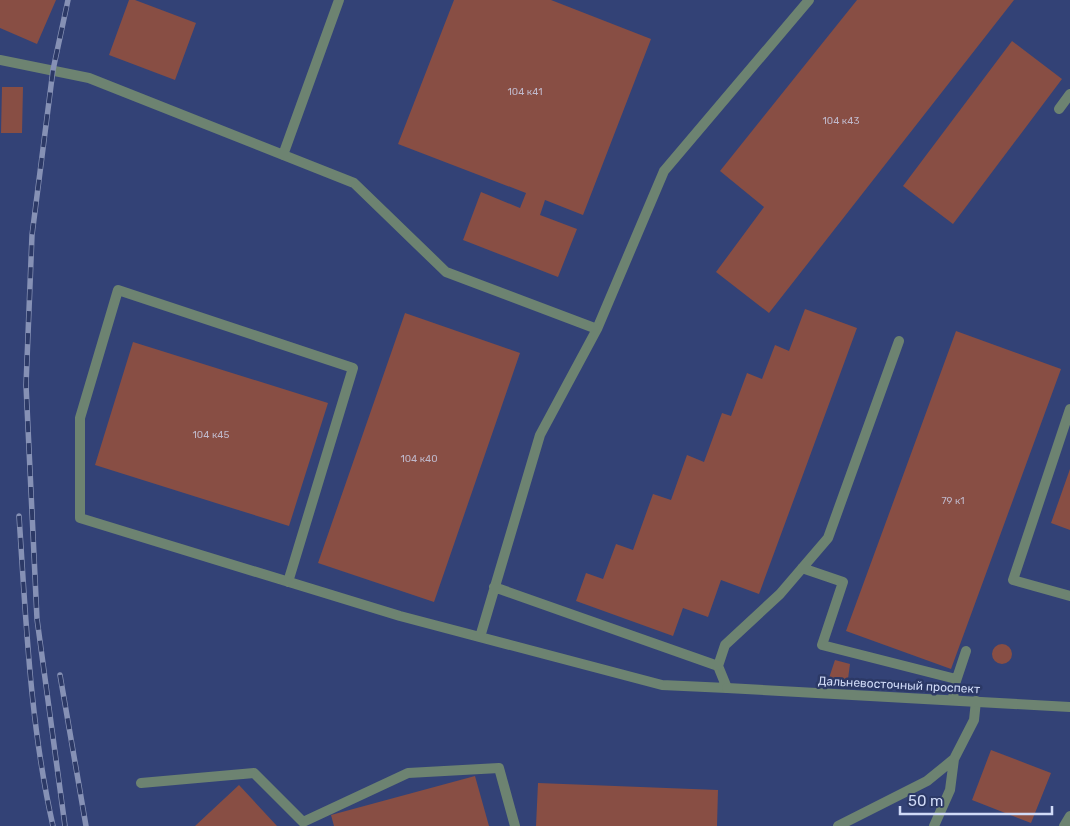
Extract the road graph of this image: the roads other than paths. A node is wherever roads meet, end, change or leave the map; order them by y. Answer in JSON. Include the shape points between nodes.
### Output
{"nodes":[{"id":1,"x":339,"y":0,"type":"edge"},
{"id":2,"x":809,"y":0,"type":"edge"},
{"id":3,"x":0,"y":60,"type":"edge"},
{"id":4,"x":1070,"y":94,"type":"edge"},
{"id":5,"x":1059,"y":109,"type":"dead end"},
{"id":6,"x":284,"y":155,"type":"junction"},
{"id":7,"x":596,"y":329,"type":"junction"},
{"id":8,"x":899,"y":342,"type":"dead end"},
{"id":9,"x":1070,"y":409,"type":"edge"},
{"id":10,"x":802,"y":568,"type":"junction"},
{"id":11,"x":288,"y":582,"type":"junction"},
{"id":12,"x":494,"y":587,"type":"junction"},
{"id":13,"x":1070,"y":596,"type":"edge"},
{"id":14,"x":480,"y":637,"type":"junction"},
{"id":15,"x":966,"y":650,"type":"dead end"},
{"id":16,"x":718,"y":666,"type":"junction"},
{"id":17,"x":956,"y":679,"type":"junction"},
{"id":18,"x":727,"y":688,"type":"junction"},
{"id":19,"x":953,"y":699,"type":"junction"},
{"id":20,"x":976,"y":701,"type":"junction"},
{"id":21,"x":1070,"y":707,"type":"edge"},
{"id":22,"x":954,"y":759,"type":"junction"},
{"id":23,"x":141,"y":783,"type":"dead end"},
{"id":24,"x":1070,"y":816,"type":"edge"},
{"id":25,"x":515,"y":826,"type":"edge"},
{"id":26,"x":838,"y":826,"type":"edge"},
{"id":27,"x":934,"y":826,"type":"edge"},
{"id":28,"x":1064,"y":826,"type":"edge"}],
"edges":[{"from":1,"to":6,"type":"street"},
{"from":2,"to":7,"type":"street","via":[[664,171]]},
{"from":3,"to":6,"type":"street","via":[[89,78]]},
{"from":4,"to":5,"type":"street"},
{"from":6,"to":7,"type":"street","via":[[354,183],[446,272]]},
{"from":7,"to":12,"type":"street","via":[[540,435]]},
{"from":8,"to":10,"type":"street","via":[[828,538]]},
{"from":9,"to":13,"type":"street","via":[[1013,580]]},
{"from":10,"to":16,"type":"street","via":[[780,594],[725,644]]},
{"from":10,"to":17,"type":"street","via":[[843,582],[822,645]]},
{"from":11,"to":11,"type":"street","name":"Дальневосточный проспект","via":[[353,368],[118,290],[80,418],[80,518]]},
{"from":11,"to":14,"type":"street","name":"Дальневосточный проспект"},
{"from":12,"to":14,"type":"street"},
{"from":12,"to":16,"type":"street"},
{"from":14,"to":18,"type":"street","name":"Дальневосточный проспект","via":[[662,685]]},
{"from":15,"to":17,"type":"street"},
{"from":16,"to":18,"type":"street"},
{"from":17,"to":19,"type":"street"},
{"from":18,"to":19,"type":"street","name":"Дальневосточный проспект"},
{"from":19,"to":20,"type":"street","name":"Дальневосточный проспект"},
{"from":20,"to":21,"type":"street","name":"Дальневосточный проспект"},
{"from":20,"to":22,"type":"street","via":[[974,720]]},
{"from":22,"to":26,"type":"street","via":[[927,780]]},
{"from":22,"to":27,"type":"street","via":[[950,790]]},
{"from":23,"to":25,"type":"street","via":[[254,773],[303,822],[408,773],[500,768]]},
{"from":24,"to":28,"type":"street"}]}
